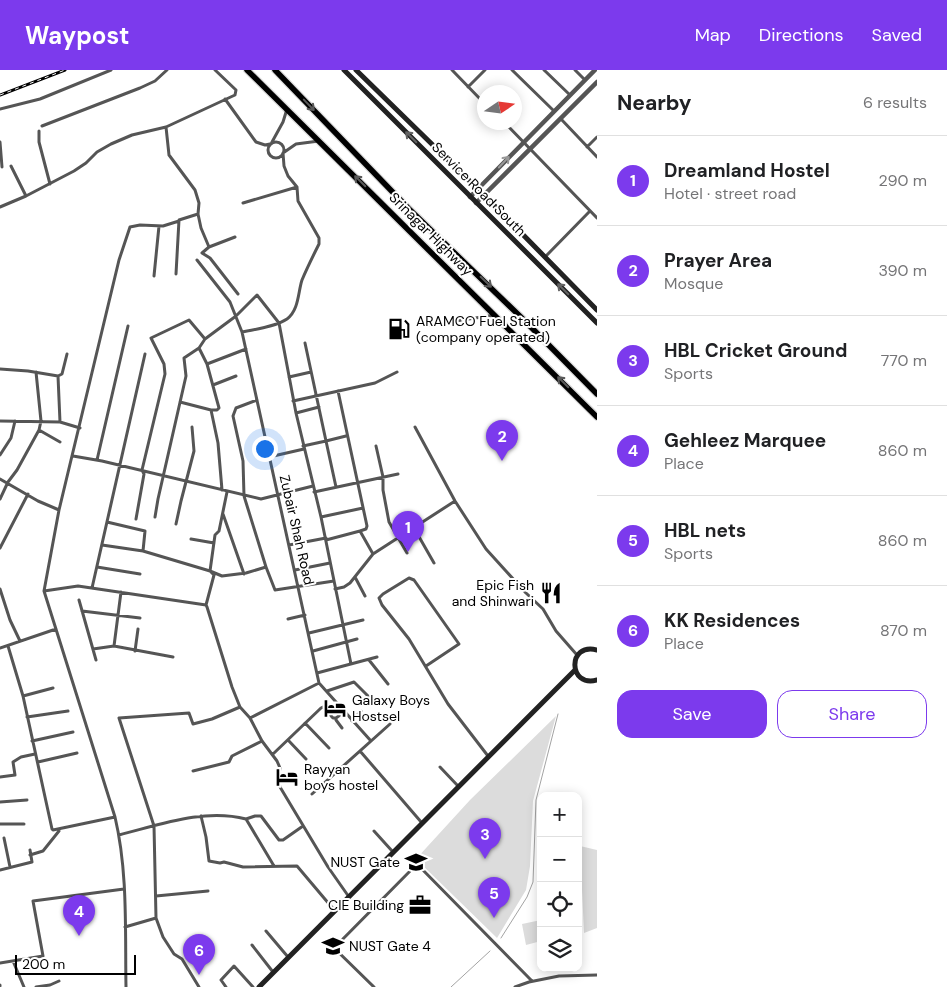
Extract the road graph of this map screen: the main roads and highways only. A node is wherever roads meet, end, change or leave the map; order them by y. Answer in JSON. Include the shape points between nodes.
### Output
{"nodes":[{"id":1,"x":247,"y":70,"type":"edge"},
{"id":2,"x":275,"y":70,"type":"edge"},
{"id":3,"x":344,"y":70,"type":"edge"},
{"id":4,"x":356,"y":70,"type":"edge"},
{"id":5,"x":597,"y":310,"type":"edge"},
{"id":6,"x":597,"y":324,"type":"edge"},
{"id":7,"x":597,"y":394,"type":"edge"},
{"id":8,"x":597,"y":417,"type":"edge"},
{"id":9,"x":597,"y":649,"type":"edge"},
{"id":10,"x":575,"y":670,"type":"junction"},
{"id":11,"x":597,"y":680,"type":"edge"},
{"id":12,"x":259,"y":987,"type":"edge"}],
"edges":[{"from":8,"to":1,"type":"highway","name":"Srinagar Highway","one_way":true},
{"from":2,"to":7,"type":"highway","name":"Srinagar Highway","one_way":true,"via":[[408,208]]},
{"from":6,"to":3,"type":"main road","name":"Service Road South","one_way":true},
{"from":4,"to":5,"type":"main road"},
{"from":9,"to":10,"type":"main road","via":[[586,649],[578,655]]},
{"from":10,"to":11,"type":"main road","via":[[585,680]]},
{"from":10,"to":12,"type":"main road"}]}
